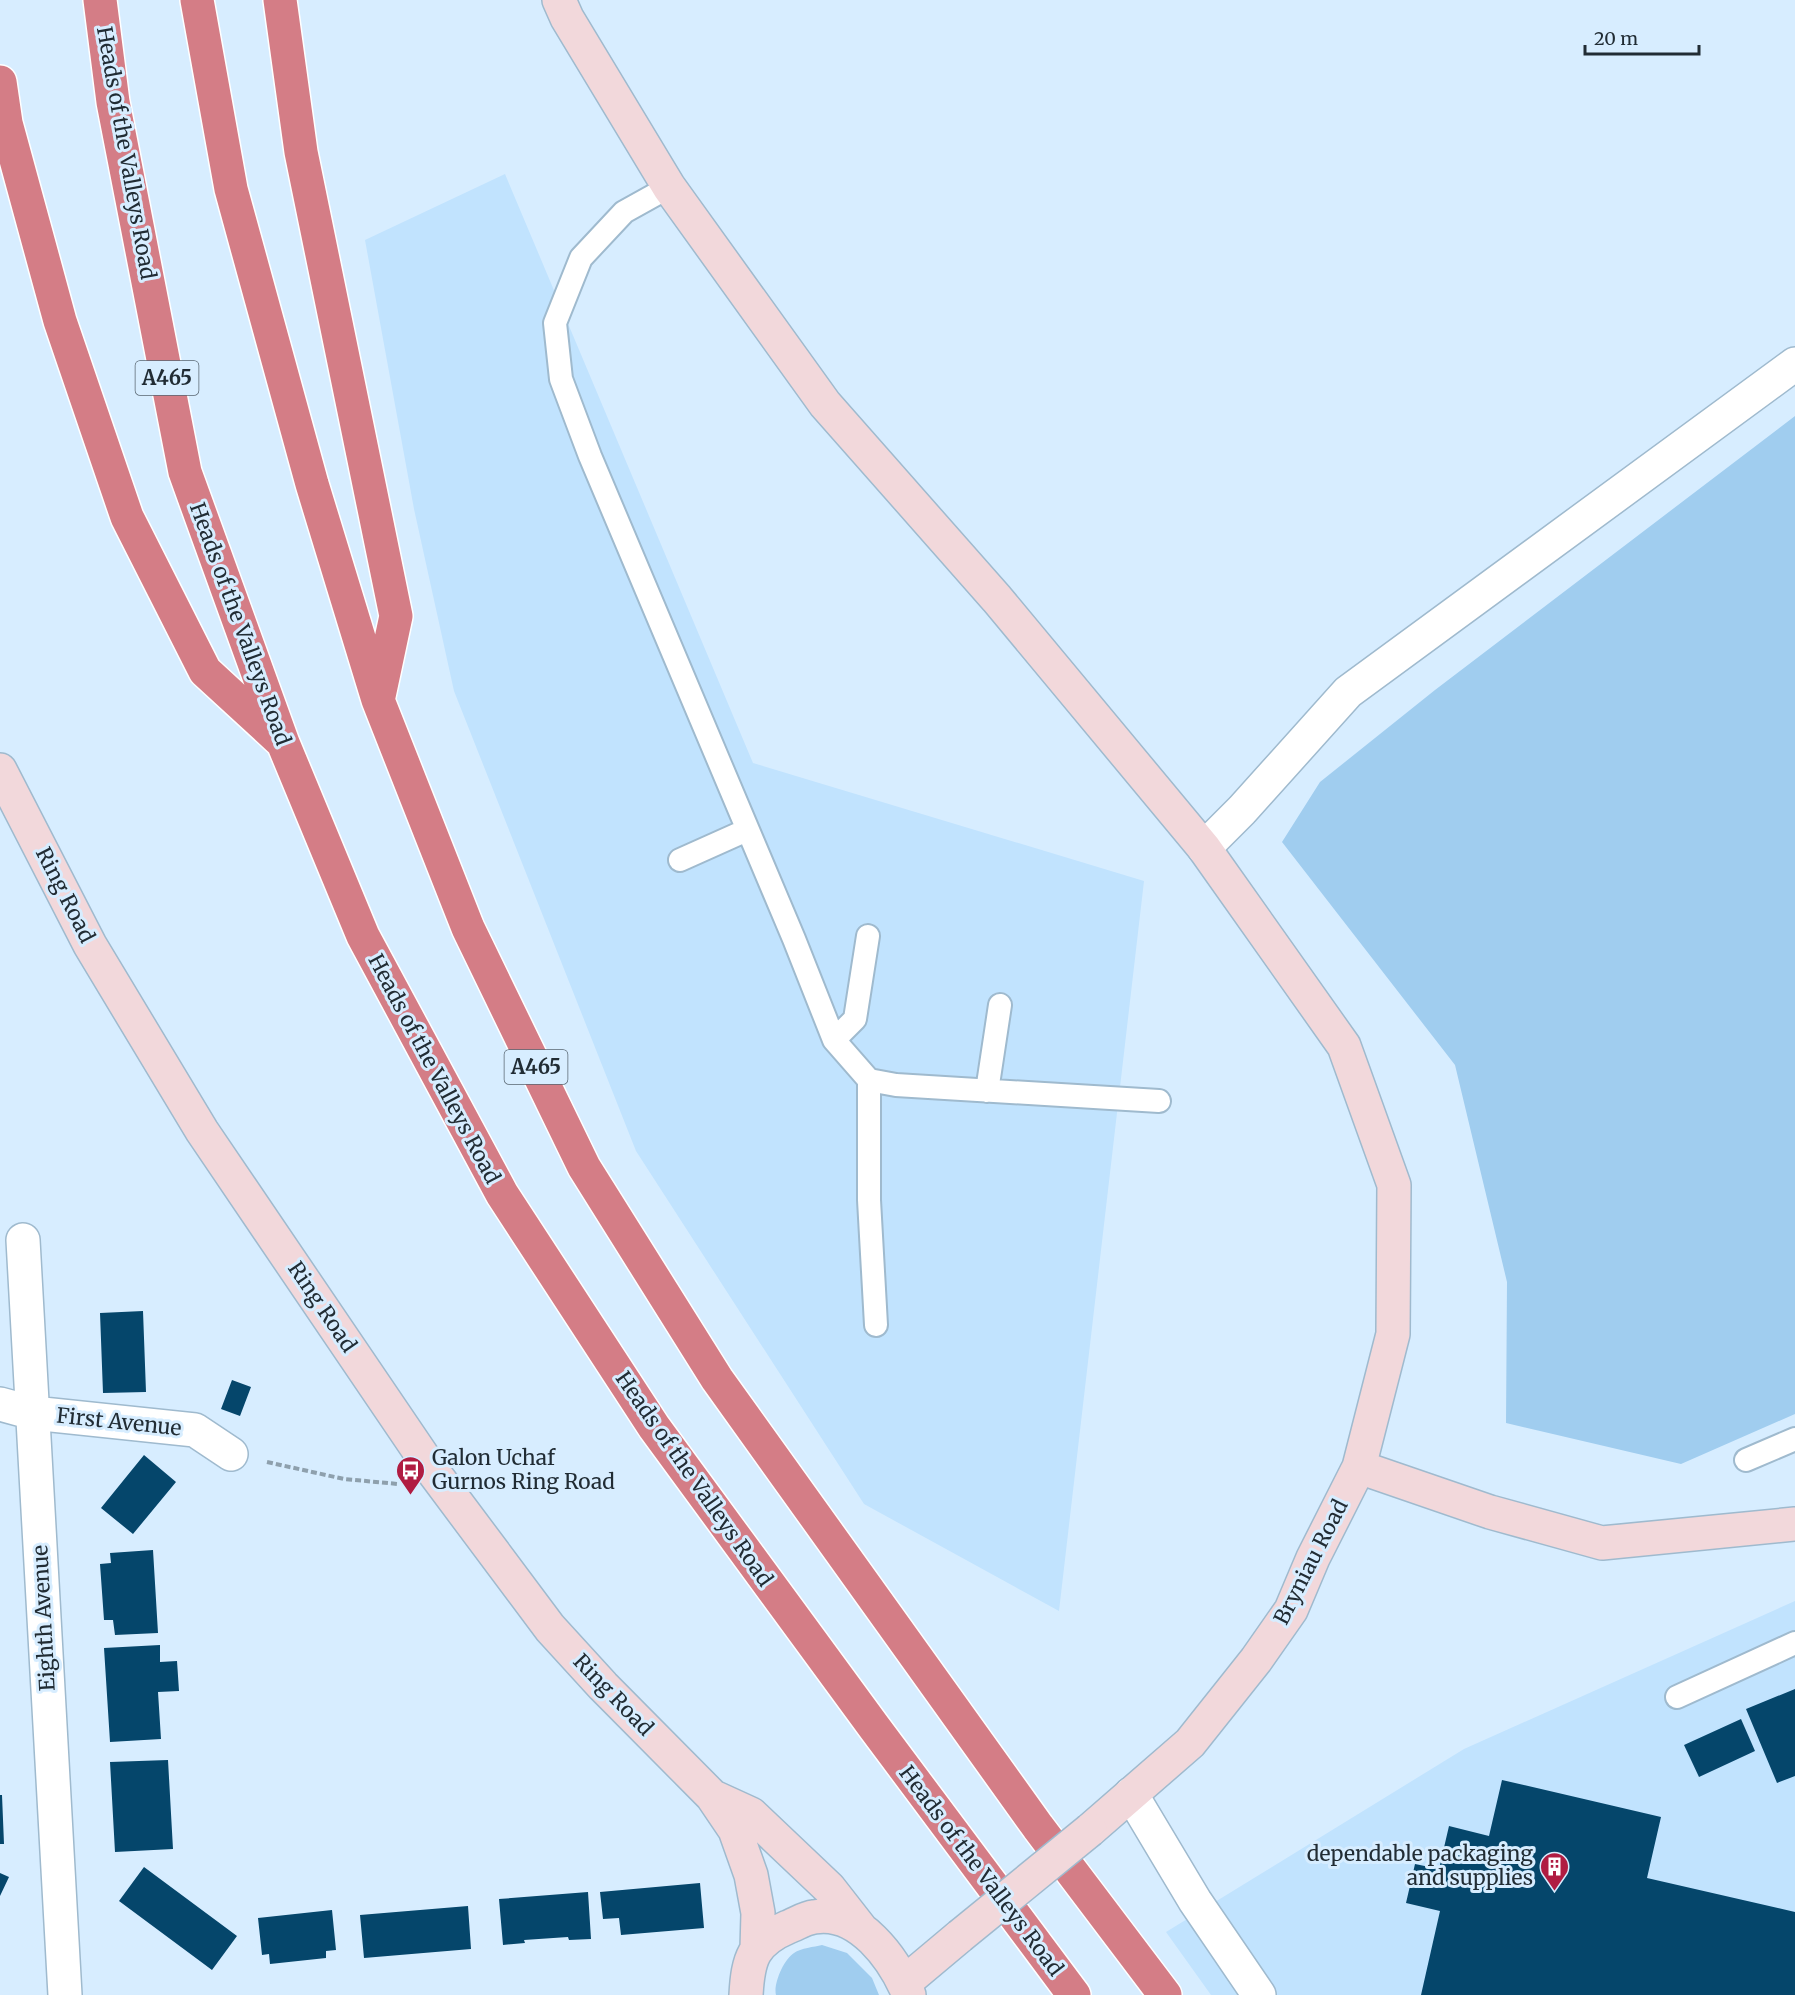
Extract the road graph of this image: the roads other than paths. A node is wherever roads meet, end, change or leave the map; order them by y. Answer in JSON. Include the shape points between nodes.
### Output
{"nodes":[{"id":1,"x":100,"y":0,"type":"edge"},
{"id":2,"x":197,"y":0,"type":"edge"},
{"id":3,"x":280,"y":0,"type":"edge"},
{"id":4,"x":559,"y":0,"type":"edge"},
{"id":5,"x":0,"y":82,"type":"edge"},
{"id":6,"x":669,"y":187,"type":"junction"},
{"id":7,"x":1795,"y":364,"type":"edge"},
{"id":8,"x":378,"y":700,"type":"junction"},
{"id":9,"x":283,"y":743,"type":"junction"},
{"id":10,"x":0,"y":770,"type":"edge"},
{"id":11,"x":747,"y":830,"type":"junction"},
{"id":12,"x":1204,"y":849,"type":"junction"},
{"id":13,"x":680,"y":860,"type":"dead end"},
{"id":14,"x":868,"y":936,"type":"dead end"},
{"id":15,"x":1000,"y":1005,"type":"dead end"},
{"id":16,"x":834,"y":1040,"type":"junction"},
{"id":17,"x":869,"y":1080,"type":"junction"},
{"id":18,"x":987,"y":1091,"type":"junction"},
{"id":19,"x":1159,"y":1101,"type":"dead end"},
{"id":20,"x":23,"y":1240,"type":"dead end"},
{"id":21,"x":876,"y":1325,"type":"dead end"},
{"id":22,"x":0,"y":1404,"type":"edge"},
{"id":23,"x":33,"y":1413,"type":"junction"},
{"id":24,"x":1795,"y":1438,"type":"edge"},
{"id":25,"x":231,"y":1454,"type":"road end"},
{"id":26,"x":1746,"y":1460,"type":"dead end"},
{"id":27,"x":1359,"y":1467,"type":"junction"},
{"id":28,"x":1795,"y":1524,"type":"edge"},
{"id":29,"x":1795,"y":1643,"type":"edge"},
{"id":30,"x":1677,"y":1697,"type":"dead end"},
{"id":31,"x":1131,"y":1794,"type":"junction"},
{"id":32,"x":712,"y":1796,"type":"junction"},
{"id":33,"x":862,"y":1930,"type":"junction"},
{"id":34,"x":757,"y":1949,"type":"junction"},
{"id":35,"x":907,"y":1989,"type":"edge"},
{"id":36,"x":65,"y":1995,"type":"edge"},
{"id":37,"x":746,"y":1995,"type":"edge"},
{"id":38,"x":1074,"y":1995,"type":"edge"},
{"id":39,"x":1165,"y":1995,"type":"edge"},
{"id":40,"x":1259,"y":1995,"type":"edge"}],
"edges":[{"from":1,"to":9,"type":"highway","name":"Heads of the Valleys Road","number":"A465","via":[[113,102],[185,472]]},
{"from":2,"to":8,"type":"highway","number":"A465","via":[[231,189],[312,484]]},
{"from":3,"to":8,"type":"highway","via":[[300,153],[396,616]]},
{"from":4,"to":6,"type":"street","name":"Bryniau Road"},
{"from":5,"to":9,"type":"highway","via":[[6,123],[60,321],[127,517],[205,671]]},
{"from":6,"to":11,"type":"lane","via":[[624,212],[581,258],[555,323],[561,379]]},
{"from":6,"to":12,"type":"street","name":"Bryniau Road","via":[[825,404],[997,599]]},
{"from":7,"to":12,"type":"street","via":[[1348,692]]},
{"from":8,"to":39,"type":"highway","number":"A465","via":[[468,928],[584,1167],[724,1389],[1031,1817]]},
{"from":9,"to":38,"type":"highway","name":"Heads of the Valleys Road","number":"A465","via":[[363,936],[502,1194],[661,1437]]},
{"from":10,"to":32,"type":"street","name":"Ring Road","via":[[90,945],[202,1131],[432,1470],[550,1628]]},
{"from":11,"to":13,"type":"lane"},
{"from":11,"to":16,"type":"lane"},
{"from":12,"to":27,"type":"street","name":"Bryniau Road","via":[[1344,1046],[1394,1185],[1393,1334]]},
{"from":14,"to":16,"type":"lane","via":[[855,1019]]},
{"from":15,"to":18,"type":"lane"},
{"from":16,"to":17,"type":"lane"},
{"from":17,"to":18,"type":"lane"},
{"from":17,"to":21,"type":"lane","via":[[869,1200]]},
{"from":18,"to":19,"type":"lane"},
{"from":20,"to":23,"type":"street","name":"Eighth Avenue"},
{"from":22,"to":23,"type":"street","name":"First Avenue"},
{"from":23,"to":25,"type":"street","name":"First Avenue","via":[[195,1430]]},
{"from":23,"to":36,"type":"street","name":"Eighth Avenue"},
{"from":24,"to":26,"type":"lane"},
{"from":27,"to":28,"type":"street","via":[[1490,1512],[1602,1543]]},
{"from":27,"to":31,"type":"street","name":"Bryniau Road","via":[[1291,1610],[1257,1660],[1190,1743]]},
{"from":29,"to":30,"type":"lane"},
{"from":31,"to":35,"type":"street","name":"Bryniau Road","bridge":true,"via":[[960,1936]]},
{"from":31,"to":40,"type":"street"},
{"from":32,"to":33,"type":"street","name":"Ring Road","via":[[751,1814],[829,1888]]},
{"from":32,"to":34,"type":"street","name":"Ring Road","via":[[735,1830],[752,1875],[758,1913]]},
{"from":33,"to":34,"type":"street","via":[[837,1917],[813,1917],[768,1937]]},
{"from":33,"to":35,"type":"street","via":[[885,1951]]},
{"from":34,"to":37,"type":"street","name":"Ring Road","via":[[749,1964]]}]}
